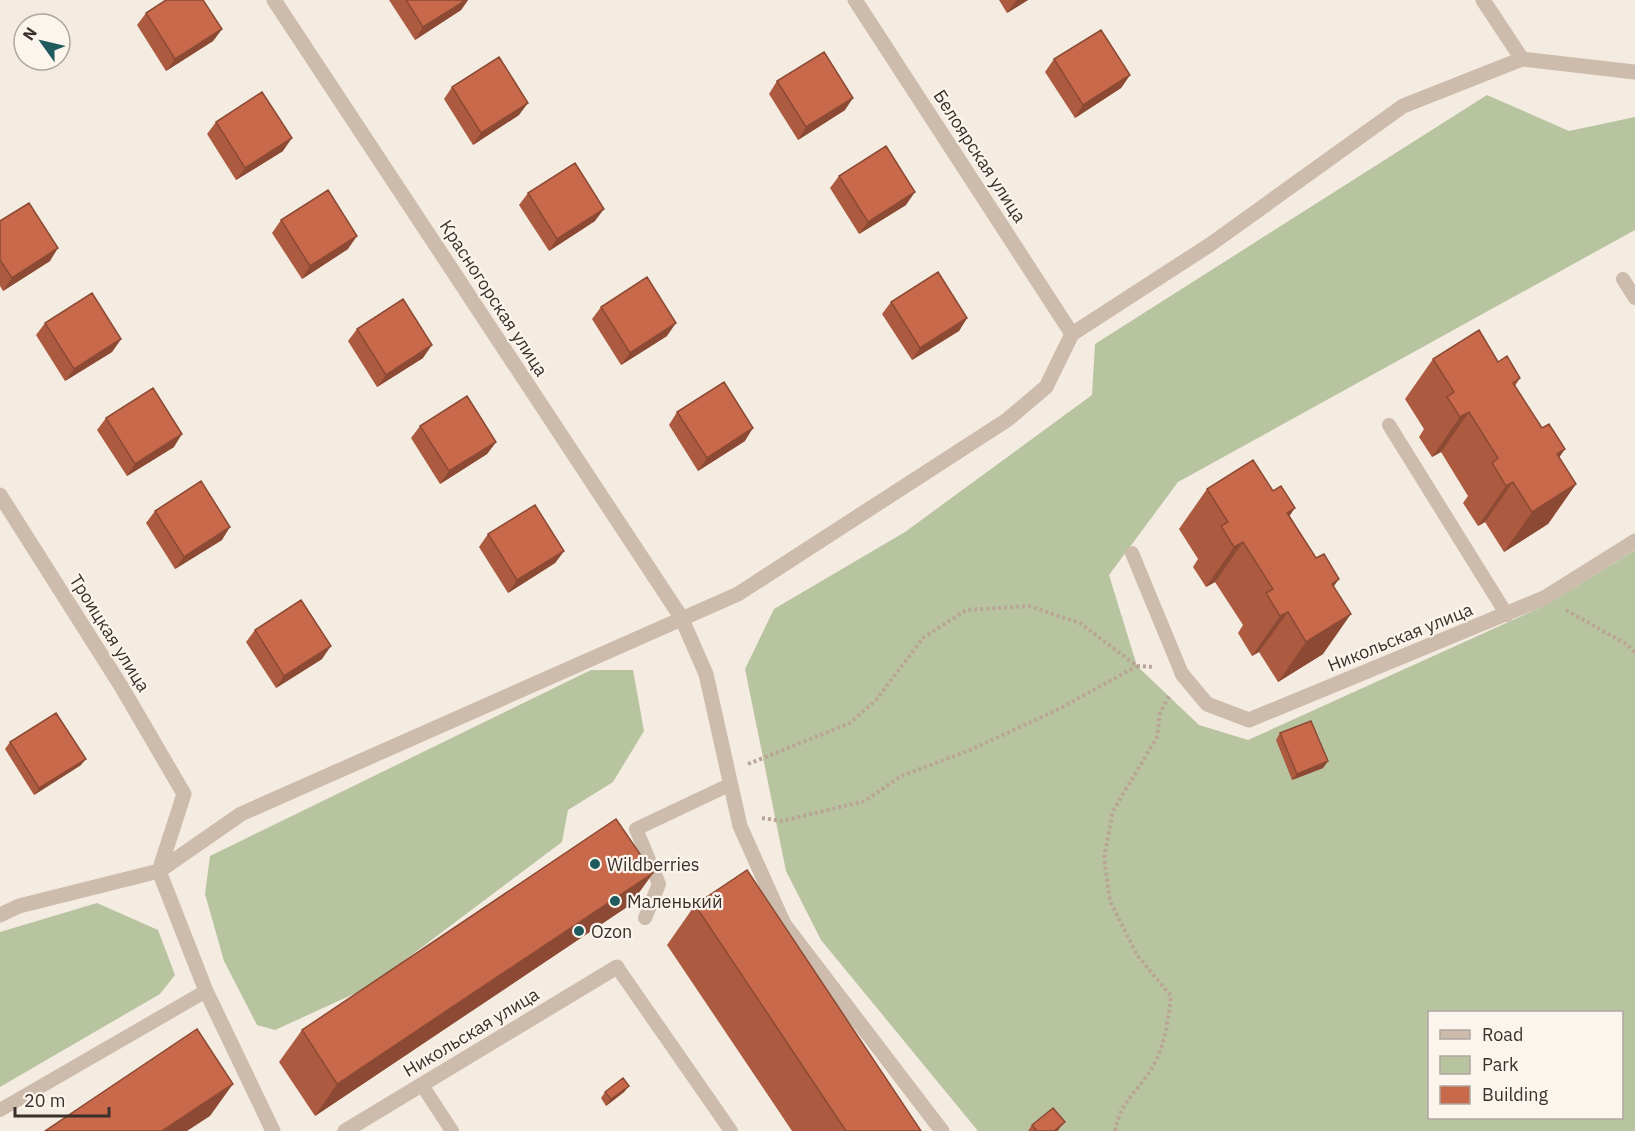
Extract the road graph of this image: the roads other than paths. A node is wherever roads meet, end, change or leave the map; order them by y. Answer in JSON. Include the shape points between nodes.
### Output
{"nodes":[{"id":1,"x":274,"y":0,"type":"edge"},
{"id":2,"x":855,"y":0,"type":"edge"},
{"id":3,"x":1483,"y":0,"type":"edge"},
{"id":4,"x":1522,"y":59,"type":"junction"},
{"id":5,"x":1635,"y":72,"type":"edge"},
{"id":6,"x":1623,"y":279,"type":"dead end"},
{"id":7,"x":1635,"y":298,"type":"edge"},
{"id":8,"x":1072,"y":334,"type":"junction"},
{"id":9,"x":1389,"y":425,"type":"dead end"},
{"id":10,"x":0,"y":495,"type":"edge"},
{"id":11,"x":1635,"y":541,"type":"edge"},
{"id":12,"x":1132,"y":553,"type":"dead end"},
{"id":13,"x":1507,"y":615,"type":"junction"},
{"id":14,"x":681,"y":617,"type":"junction"},
{"id":15,"x":1182,"y":674,"type":"joint"},
{"id":16,"x":729,"y":778,"type":"junction"},
{"id":17,"x":159,"y":871,"type":"junction"},
{"id":18,"x":0,"y":915,"type":"edge"},
{"id":19,"x":645,"y":918,"type":"edge"},
{"id":20,"x":617,"y":967,"type":"joint"},
{"id":21,"x":206,"y":991,"type":"junction"},
{"id":22,"x":422,"y":1085,"type":"junction"},
{"id":23,"x":0,"y":1110,"type":"edge"},
{"id":24,"x":273,"y":1131,"type":"edge"},
{"id":25,"x":345,"y":1131,"type":"edge"},
{"id":26,"x":452,"y":1131,"type":"edge"},
{"id":27,"x":731,"y":1131,"type":"edge"},
{"id":28,"x":942,"y":1131,"type":"edge"}],
"edges":[{"from":1,"to":14,"type":"street","name":"Красногорская улица"},
{"from":2,"to":8,"type":"street","name":"Белоярская улица"},
{"from":3,"to":4,"type":"street"},
{"from":4,"to":5,"type":"street"},
{"from":4,"to":8,"type":"street","via":[[1403,106],[1211,244]]},
{"from":6,"to":7,"type":"lane"},
{"from":8,"to":14,"type":"street","via":[[1046,387],[1007,420],[738,594]]},
{"from":9,"to":13,"type":"lane"},
{"from":10,"to":17,"type":"street","name":"Троицкая улица","via":[[184,794]]},
{"from":11,"to":13,"type":"street","name":"Никольская улица","via":[[1544,598]]},
{"from":12,"to":15,"type":"lane"},
{"from":13,"to":15,"type":"street","name":"Никольская улица","via":[[1249,720],[1207,704]]},
{"from":14,"to":16,"type":"street","name":"Красногорская улица","via":[[706,674]]},
{"from":14,"to":17,"type":"street","via":[[241,814]]},
{"from":16,"to":19,"type":"lane","via":[[636,829],[659,884]]},
{"from":16,"to":28,"type":"street","name":"Красногорская улица","via":[[740,826],[784,924]]},
{"from":17,"to":18,"type":"street","via":[[20,906]]},
{"from":17,"to":21,"type":"street"},
{"from":20,"to":22,"type":"street","name":"Никольская улица"},
{"from":20,"to":27,"type":"lane"},
{"from":21,"to":23,"type":"lane"},
{"from":21,"to":24,"type":"street"},
{"from":22,"to":25,"type":"street","name":"Никольская улица"},
{"from":22,"to":26,"type":"lane"}]}
